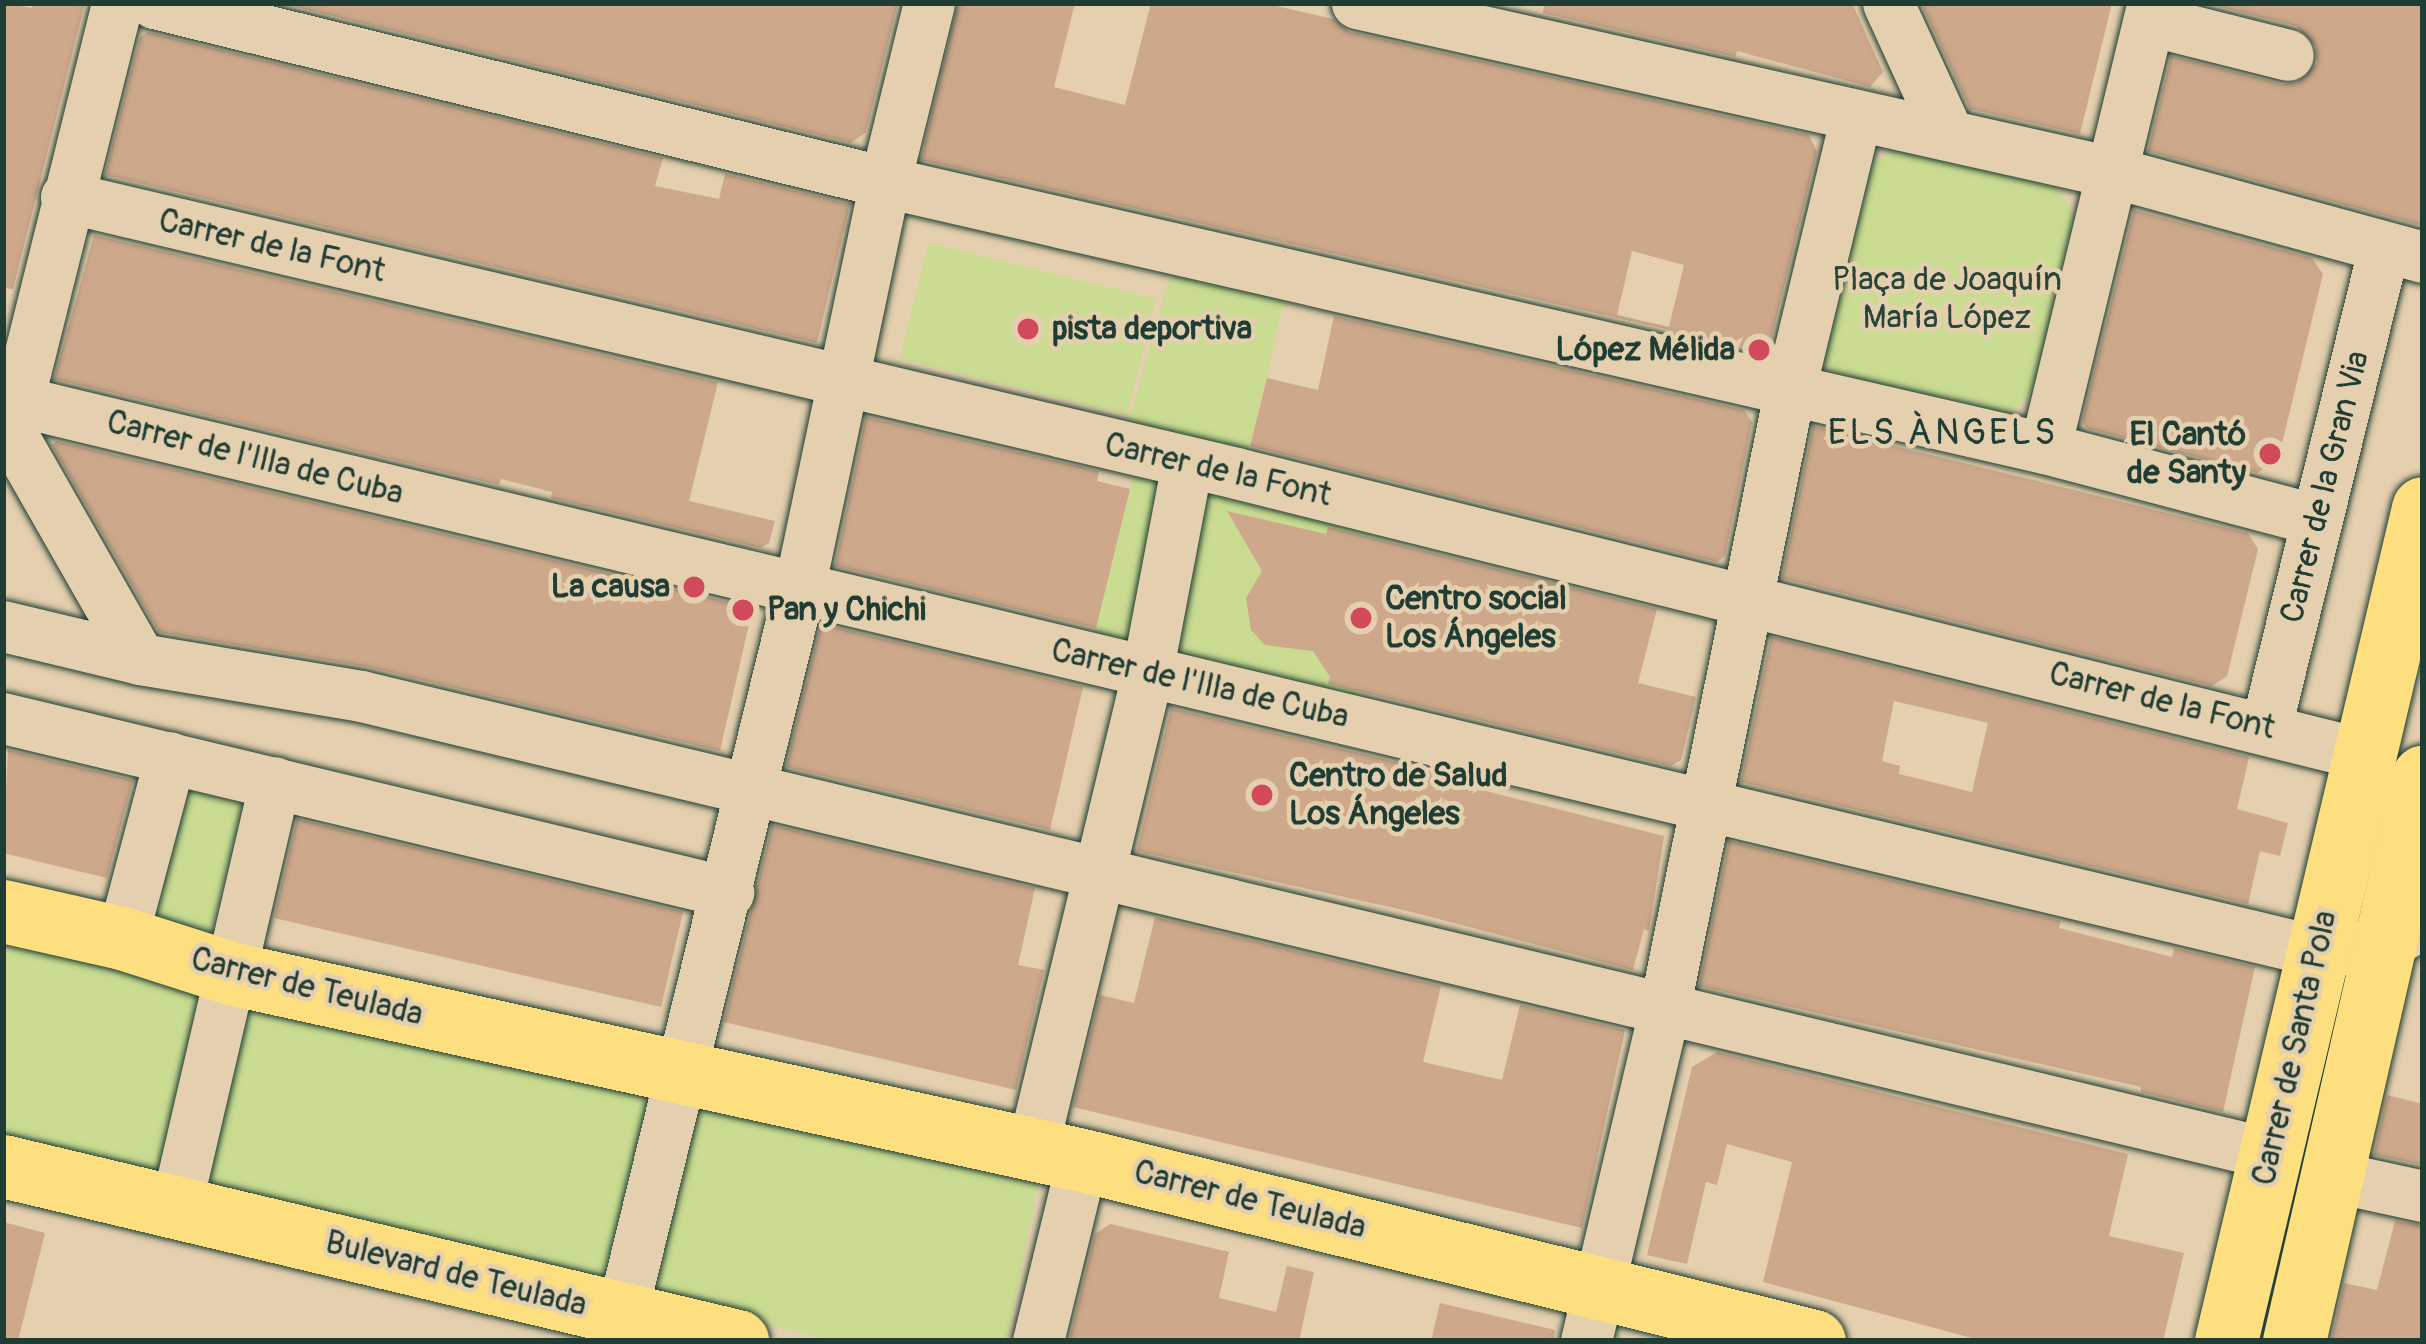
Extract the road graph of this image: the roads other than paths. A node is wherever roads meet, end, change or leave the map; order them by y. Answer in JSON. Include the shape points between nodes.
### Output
{"nodes":[{"id":1,"x":117,"y":3,"type":"edge"},
{"id":2,"x":154,"y":3,"type":"edge"},
{"id":3,"x":929,"y":3,"type":"edge"},
{"id":4,"x":1358,"y":3,"type":"edge"},
{"id":5,"x":1888,"y":3,"type":"edge"},
{"id":6,"x":2151,"y":11,"type":"edge"},
{"id":7,"x":2288,"y":55,"type":"dead end"},
{"id":8,"x":1856,"y":117,"type":"junction"},
{"id":9,"x":1948,"y":134,"type":"junction"},
{"id":10,"x":2112,"y":172,"type":"junction"},
{"id":11,"x":885,"y":182,"type":"junction"},
{"id":12,"x":66,"y":197,"type":"junction"},
{"id":13,"x":2403,"y":252,"type":"edge"},
{"id":14,"x":844,"y":382,"type":"junction"},
{"id":15,"x":1789,"y":393,"type":"junction"},
{"id":16,"x":8,"y":420,"type":"edge"},
{"id":17,"x":2045,"y":448,"type":"junction"},
{"id":18,"x":1187,"y":463,"type":"junction"},
{"id":19,"x":2423,"y":508,"type":"edge"},
{"id":20,"x":2317,"y":520,"type":"junction"},
{"id":21,"x":800,"y":589,"type":"junction"},
{"id":22,"x":1749,"y":599,"type":"junction"},
{"id":23,"x":3,"y":626,"type":"edge"},
{"id":24,"x":140,"y":658,"type":"junction"},
{"id":25,"x":1147,"y":673,"type":"junction"},
{"id":26,"x":3,"y":718,"type":"edge"},
{"id":27,"x":2266,"y":727,"type":"junction"},
{"id":28,"x":2366,"y":755,"type":"junction"},
{"id":29,"x":170,"y":757,"type":"junction"},
{"id":30,"x":2423,"y":777,"type":"edge"},
{"id":31,"x":275,"y":782,"type":"junction"},
{"id":32,"x":750,"y":790,"type":"junction"},
{"id":33,"x":1705,"y":803,"type":"junction"},
{"id":34,"x":1096,"y":872,"type":"junction"},
{"id":35,"x":728,"y":892,"type":"junction"},
{"id":36,"x":3,"y":911,"type":"edge"},
{"id":37,"x":2403,"y":934,"type":"edge"},
{"id":38,"x":122,"y":938,"type":"junction"},
{"id":39,"x":2316,"y":951,"type":"junction"},
{"id":40,"x":234,"y":974,"type":"junction"},
{"id":41,"x":1664,"y":1010,"type":"junction"},
{"id":42,"x":682,"y":1071,"type":"junction"},
{"id":43,"x":2272,"y":1154,"type":"junction"},
{"id":44,"x":1057,"y":1155,"type":"junction"},
{"id":45,"x":3,"y":1166,"type":"edge"},
{"id":46,"x":2331,"y":1176,"type":"junction"},
{"id":47,"x":2423,"y":1196,"type":"edge"},
{"id":48,"x":176,"y":1205,"type":"junction"},
{"id":49,"x":1594,"y":1313,"type":"edge"},
{"id":50,"x":618,"y":1327,"type":"edge"},
{"id":51,"x":737,"y":1341,"type":"edge"},
{"id":52,"x":1038,"y":1341,"type":"edge"},
{"id":53,"x":1814,"y":1341,"type":"edge"},
{"id":54,"x":2227,"y":1341,"type":"edge"},
{"id":55,"x":2294,"y":1341,"type":"edge"}],
"edges":[{"from":1,"to":12,"type":"street"},
{"from":2,"to":11,"type":"street"},
{"from":3,"to":11,"type":"street"},
{"from":4,"to":8,"type":"street"},
{"from":5,"to":9,"type":"street"},
{"from":6,"to":7,"type":"street"},
{"from":6,"to":10,"type":"street"},
{"from":8,"to":9,"type":"street"},
{"from":8,"to":15,"type":"street"},
{"from":9,"to":10,"type":"street"},
{"from":10,"to":13,"type":"street"},
{"from":10,"to":17,"type":"street"},
{"from":11,"to":14,"type":"street"},
{"from":11,"to":15,"type":"street"},
{"from":12,"to":14,"type":"street","name":"Carrer de la Font"},
{"from":12,"to":16,"type":"street"},
{"from":13,"to":20,"type":"street","name":"Carrer de la Gran Via"},
{"from":14,"to":18,"type":"street","name":"Carrer de la Font"},
{"from":14,"to":21,"type":"street"},
{"from":15,"to":17,"type":"street"},
{"from":15,"to":22,"type":"street"},
{"from":16,"to":21,"type":"street","name":"Carrer de l'Illa de Cuba"},
{"from":16,"to":24,"type":"street"},
{"from":17,"to":20,"type":"street"},
{"from":18,"to":22,"type":"street","name":"Carrer de la Font"},
{"from":18,"to":25,"type":"street"},
{"from":19,"to":28,"type":"main road"},
{"from":20,"to":27,"type":"street","name":"Carrer de la Gran Via"},
{"from":21,"to":25,"type":"street","name":"Carrer de l'Illa de Cuba"},
{"from":21,"to":32,"type":"street"},
{"from":22,"to":27,"type":"street","name":"Carrer de la Font"},
{"from":22,"to":33,"type":"street"},
{"from":23,"to":24,"type":"street"},
{"from":24,"to":32,"type":"street","via":[[362,696]]},
{"from":25,"to":33,"type":"street","name":"Carrer de l'Illa de Cuba"},
{"from":25,"to":34,"type":"street"},
{"from":26,"to":29,"type":"street"},
{"from":27,"to":28,"type":"street","name":"Carrer de la Font"},
{"from":28,"to":39,"type":"main road","name":"Carrer de Santa Pola"},
{"from":29,"to":31,"type":"street"},
{"from":29,"to":38,"type":"street"},
{"from":30,"to":37,"type":"main road"},
{"from":31,"to":35,"type":"street"},
{"from":31,"to":40,"type":"street"},
{"from":32,"to":34,"type":"street"},
{"from":32,"to":35,"type":"street"},
{"from":33,"to":39,"type":"street","name":"Carrer de l'Illa de Cuba"},
{"from":33,"to":41,"type":"street"},
{"from":34,"to":41,"type":"street"},
{"from":34,"to":44,"type":"street"},
{"from":35,"to":42,"type":"street"},
{"from":36,"to":38,"type":"main road","name":"Carrer de Teulada"},
{"from":37,"to":39,"type":"street","name":"Carrer de l'Illa de Cuba"},
{"from":37,"to":46,"type":"main road","name":"Carrer de Santa Pola"},
{"from":38,"to":40,"type":"main road","name":"Carrer de Teulada"},
{"from":39,"to":43,"type":"main road","name":"Carrer de Santa Pola"},
{"from":40,"to":42,"type":"main road","name":"Carrer de Teulada"},
{"from":40,"to":48,"type":"street"},
{"from":41,"to":43,"type":"street"},
{"from":41,"to":49,"type":"street"},
{"from":42,"to":44,"type":"main road","name":"Carrer de Teulada"},
{"from":42,"to":50,"type":"street"},
{"from":43,"to":54,"type":"main road","name":"Carrer de Santa Pola"},
{"from":44,"to":49,"type":"main road","name":"Carrer de Teulada"},
{"from":44,"to":52,"type":"street"},
{"from":45,"to":48,"type":"main road","name":"Bulevard de Teulada"},
{"from":46,"to":47,"type":"street"},
{"from":46,"to":55,"type":"main road","name":"Carrer de Santa Pola"},
{"from":48,"to":50,"type":"main road","name":"Bulevard de Teulada"},
{"from":49,"to":53,"type":"main road","name":"Carrer de Teulada"},
{"from":50,"to":51,"type":"main road","name":"Bulevard de Teulada"}]}
